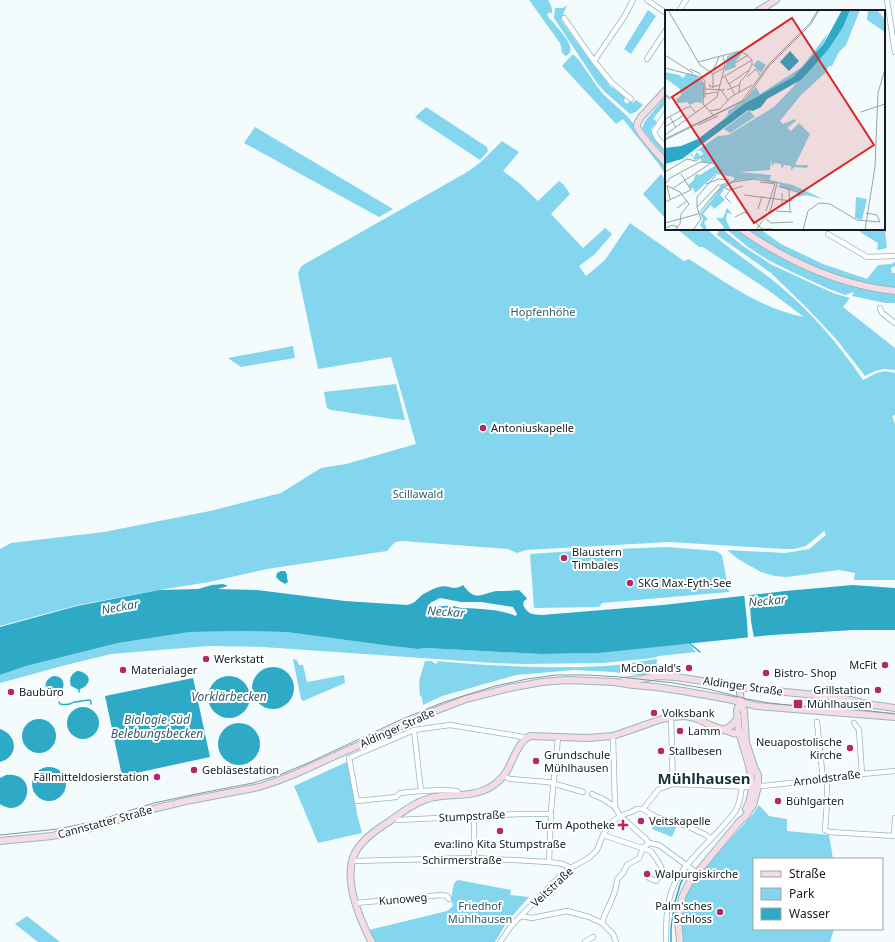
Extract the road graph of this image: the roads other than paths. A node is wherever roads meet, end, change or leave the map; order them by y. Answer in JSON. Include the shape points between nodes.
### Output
{"nodes":[{"id":1,"x":633,"y":0,"type":"edge"},
{"id":2,"x":647,"y":0,"type":"edge"},
{"id":3,"x":686,"y":0,"type":"edge"},
{"id":4,"x":776,"y":0,"type":"edge"},
{"id":5,"x":887,"y":0,"type":"edge"},
{"id":6,"x":680,"y":10,"type":"edge"},
{"id":7,"x":760,"y":10,"type":"edge"},
{"id":8,"x":665,"y":12,"type":"edge"},
{"id":9,"x":564,"y":18,"type":"dead end"},
{"id":10,"x":665,"y":32,"type":"edge"},
{"id":11,"x":895,"y":52,"type":"edge"},
{"id":12,"x":647,"y":59,"type":"dead end"},
{"id":13,"x":594,"y":61,"type":"junction"},
{"id":14,"x":665,"y":91,"type":"edge"},
{"id":15,"x":630,"y":99,"type":"dead end"},
{"id":16,"x":665,"y":115,"type":"edge"},
{"id":17,"x":665,"y":147,"type":"edge"},
{"id":18,"x":665,"y":162,"type":"edge"},
{"id":19,"x":742,"y":230,"type":"edge"},
{"id":20,"x":828,"y":234,"type":"dead end"},
{"id":21,"x":895,"y":256,"type":"edge"},
{"id":22,"x":895,"y":291,"type":"edge"},
{"id":23,"x":880,"y":308,"type":"dead end"},
{"id":24,"x":895,"y":323,"type":"edge"},
{"id":25,"x":614,"y":682,"type":"junction"},
{"id":26,"x":739,"y":686,"type":"junction"},
{"id":27,"x":740,"y":702,"type":"junction"},
{"id":28,"x":755,"y":706,"type":"junction"},
{"id":29,"x":895,"y":708,"type":"edge"},
{"id":30,"x":744,"y":711,"type":"junction"},
{"id":31,"x":671,"y":717,"type":"junction"},
{"id":32,"x":738,"y":717,"type":"junction"},
{"id":33,"x":895,"y":717,"type":"edge"},
{"id":34,"x":817,"y":722,"type":"dead end"},
{"id":35,"x":854,"y":723,"type":"dead end"},
{"id":36,"x":414,"y":730,"type":"junction"},
{"id":37,"x":723,"y":730,"type":"junction"},
{"id":38,"x":742,"y":735,"type":"junction"},
{"id":39,"x":613,"y":736,"type":"junction"},
{"id":40,"x":525,"y":738,"type":"junction"},
{"id":41,"x":558,"y":738,"type":"junction"},
{"id":42,"x":895,"y":771,"type":"edge"},
{"id":43,"x":862,"y":774,"type":"junction"},
{"id":44,"x":503,"y":776,"type":"junction"},
{"id":45,"x":825,"y":780,"type":"junction"},
{"id":46,"x":554,"y":784,"type":"junction"},
{"id":47,"x":673,"y":784,"type":"junction"},
{"id":48,"x":742,"y":786,"type":"junction"},
{"id":49,"x":755,"y":786,"type":"junction"},
{"id":50,"x":420,"y":791,"type":"junction"},
{"id":51,"x":583,"y":792,"type":"dead end"},
{"id":52,"x":592,"y":794,"type":"dead end"},
{"id":53,"x":460,"y":795,"type":"junction"},
{"id":54,"x":186,"y":801,"type":"joint"},
{"id":55,"x":615,"y":807,"type":"junction"},
{"id":56,"x":643,"y":809,"type":"junction"},
{"id":57,"x":551,"y":812,"type":"junction"},
{"id":58,"x":474,"y":816,"type":"junction"},
{"id":59,"x":620,"y":816,"type":"junction"},
{"id":60,"x":394,"y":818,"type":"junction"},
{"id":61,"x":895,"y":818,"type":"edge"},
{"id":62,"x":603,"y":835,"type":"junction"},
{"id":63,"x":894,"y":836,"type":"edge"},
{"id":64,"x":712,"y":839,"type":"junction"},
{"id":65,"x":0,"y":841,"type":"edge"},
{"id":66,"x":649,"y":843,"type":"junction"},
{"id":67,"x":643,"y":848,"type":"junction"},
{"id":68,"x":474,"y":858,"type":"junction"},
{"id":69,"x":352,"y":861,"type":"junction"},
{"id":70,"x":549,"y":862,"type":"junction"},
{"id":71,"x":687,"y":865,"type":"junction"},
{"id":72,"x":571,"y":868,"type":"junction"},
{"id":73,"x":697,"y":873,"type":"junction"},
{"id":74,"x":649,"y":878,"type":"dead end"},
{"id":75,"x":449,"y":899,"type":"dead end"},
{"id":76,"x":356,"y":903,"type":"junction"},
{"id":77,"x":521,"y":916,"type":"junction"},
{"id":78,"x":602,"y":923,"type":"junction"},
{"id":79,"x":593,"y":937,"type":"dead end"},
{"id":80,"x":372,"y":942,"type":"edge"},
{"id":81,"x":500,"y":942,"type":"edge"},
{"id":82,"x":585,"y":942,"type":"edge"},
{"id":83,"x":616,"y":942,"type":"edge"},
{"id":84,"x":666,"y":942,"type":"edge"},
{"id":85,"x":680,"y":942,"type":"edge"}],
"edges":[{"from":1,"to":13,"type":"street"},
{"from":2,"to":8,"type":"street"},
{"from":3,"to":6,"type":"street"},
{"from":4,"to":7,"type":"main road"},
{"from":5,"to":11,"type":"street"},
{"from":9,"to":13,"type":"street"},
{"from":10,"to":12,"type":"street"},
{"from":13,"to":15,"type":"street","via":[[611,82]]},
{"from":14,"to":18,"type":"main road","via":[[641,117],[637,126]]},
{"from":16,"to":17,"type":"street","via":[[654,132]]},
{"from":19,"to":22,"type":"main road","via":[[784,256],[810,268],[862,285]]},
{"from":20,"to":21,"type":"street","via":[[867,257]]},
{"from":23,"to":24,"type":"street","via":[[882,314]]},
{"from":25,"to":26,"type":"main road","name":"Aldinger Straße","via":[[666,676]]},
{"from":25,"to":27,"type":"main road","name":"Aldinger Straße"},
{"from":25,"to":54,"type":"main road","name":"Aldinger Straße","via":[[542,682],[475,696],[432,712],[277,781]]},
{"from":26,"to":27,"type":"main road"},
{"from":26,"to":29,"type":"main road","name":"Aldinger Straße","via":[[830,696]]},
{"from":27,"to":28,"type":"main road","name":"Aldinger Straße"},
{"from":27,"to":30,"type":"main road","name":"Aldinger Straße"},
{"from":27,"to":32,"type":"main road"},
{"from":28,"to":30,"type":"main road","name":"Aldinger Straße"},
{"from":28,"to":33,"type":"main road","name":"Aldinger Straße"},
{"from":30,"to":38,"type":"main road","name":"Aldinger Straße"},
{"from":31,"to":37,"type":"main road","name":"Aldinger Straße","via":[[686,716]]},
{"from":31,"to":39,"type":"main road","name":"Aldinger Straße"},
{"from":31,"to":47,"type":"street"},
{"from":32,"to":37,"type":"main road","via":[[733,725]]},
{"from":32,"to":38,"type":"main road"},
{"from":34,"to":45,"type":"street"},
{"from":35,"to":43,"type":"street","via":[[859,730]]},
{"from":36,"to":40,"type":"street","name":"Aldinger Straße","via":[[450,725]]},
{"from":36,"to":50,"type":"street","name":"Aldinger Straße"},
{"from":36,"to":50,"type":"street","name":"Aldinger Straße","via":[[349,758],[357,801],[396,797],[400,793]]},
{"from":37,"to":38,"type":"main road","name":"Aldinger Straße"},
{"from":38,"to":49,"type":"main road","via":[[758,776]]},
{"from":39,"to":41,"type":"main road","name":"Aldinger Straße"},
{"from":39,"to":55,"type":"street"},
{"from":40,"to":41,"type":"main road","name":"Aldinger Straße"},
{"from":40,"to":44,"type":"main road"},
{"from":41,"to":46,"type":"street"},
{"from":42,"to":43,"type":"street","name":"Arnoldstraße"},
{"from":43,"to":45,"type":"street","name":"Arnoldstraße"},
{"from":44,"to":46,"type":"street"},
{"from":44,"to":53,"type":"main road","via":[[490,788],[474,794]]},
{"from":45,"to":49,"type":"street","name":"Arnoldstraße"},
{"from":45,"to":63,"type":"street","via":[[825,830]]},
{"from":46,"to":51,"type":"street"},
{"from":46,"to":57,"type":"street"},
{"from":47,"to":48,"type":"street"},
{"from":47,"to":56,"type":"street","via":[[659,789]]},
{"from":48,"to":49,"type":"street"},
{"from":48,"to":64,"type":"street","via":[[736,810]]},
{"from":49,"to":73,"type":"main road","via":[[756,798],[753,805]]},
{"from":50,"to":53,"type":"street","via":[[457,791]]},
{"from":52,"to":55,"type":"street"},
{"from":53,"to":60,"type":"main road","via":[[422,801]]},
{"from":54,"to":65,"type":"main road","name":"Cannstatter Straße","via":[[95,827],[52,836]]},
{"from":55,"to":59,"type":"street"},
{"from":56,"to":59,"type":"street","name":"Veitstraße"},
{"from":56,"to":64,"type":"street","via":[[656,817],[687,826]]},
{"from":57,"to":58,"type":"street","name":"Stumpstraße"},
{"from":57,"to":70,"type":"street"},
{"from":58,"to":60,"type":"street","name":"Stumpstraße","via":[[398,820]]},
{"from":58,"to":68,"type":"street"},
{"from":59,"to":62,"type":"street","name":"Veitstraße","via":[[610,823]]},
{"from":59,"to":66,"type":"street"},
{"from":60,"to":69,"type":"main road","via":[[368,837]]},
{"from":61,"to":63,"type":"street"},
{"from":62,"to":67,"type":"street"},
{"from":62,"to":72,"type":"street","name":"Veitstraße","via":[[597,850]]},
{"from":64,"to":71,"type":"street"},
{"from":66,"to":67,"type":"street"},
{"from":66,"to":71,"type":"street","via":[[659,845]]},
{"from":67,"to":74,"type":"street","via":[[650,851],[662,871],[658,880]]},
{"from":67,"to":78,"type":"street","via":[[639,858],[627,865],[617,880],[615,894]]},
{"from":68,"to":69,"type":"street","name":"Schirmerstraße"},
{"from":68,"to":70,"type":"street","name":"Schirmerstraße"},
{"from":69,"to":76,"type":"main road","via":[[352,889]]},
{"from":70,"to":72,"type":"street","name":"Schirmerstraße"},
{"from":71,"to":73,"type":"street"},
{"from":71,"to":84,"type":"street","via":[[674,884],[670,898]]},
{"from":72,"to":77,"type":"street","name":"Veitstraße"},
{"from":73,"to":85,"type":"main road","via":[[682,897],[678,921]]},
{"from":75,"to":76,"type":"street","name":"Kunoweg","via":[[447,896],[441,896]]},
{"from":76,"to":80,"type":"main road"},
{"from":77,"to":78,"type":"street","via":[[532,918],[567,911]]},
{"from":77,"to":81,"type":"street","name":"Veitstraße"},
{"from":78,"to":83,"type":"street","via":[[613,934]]},
{"from":79,"to":82,"type":"street"}]}
